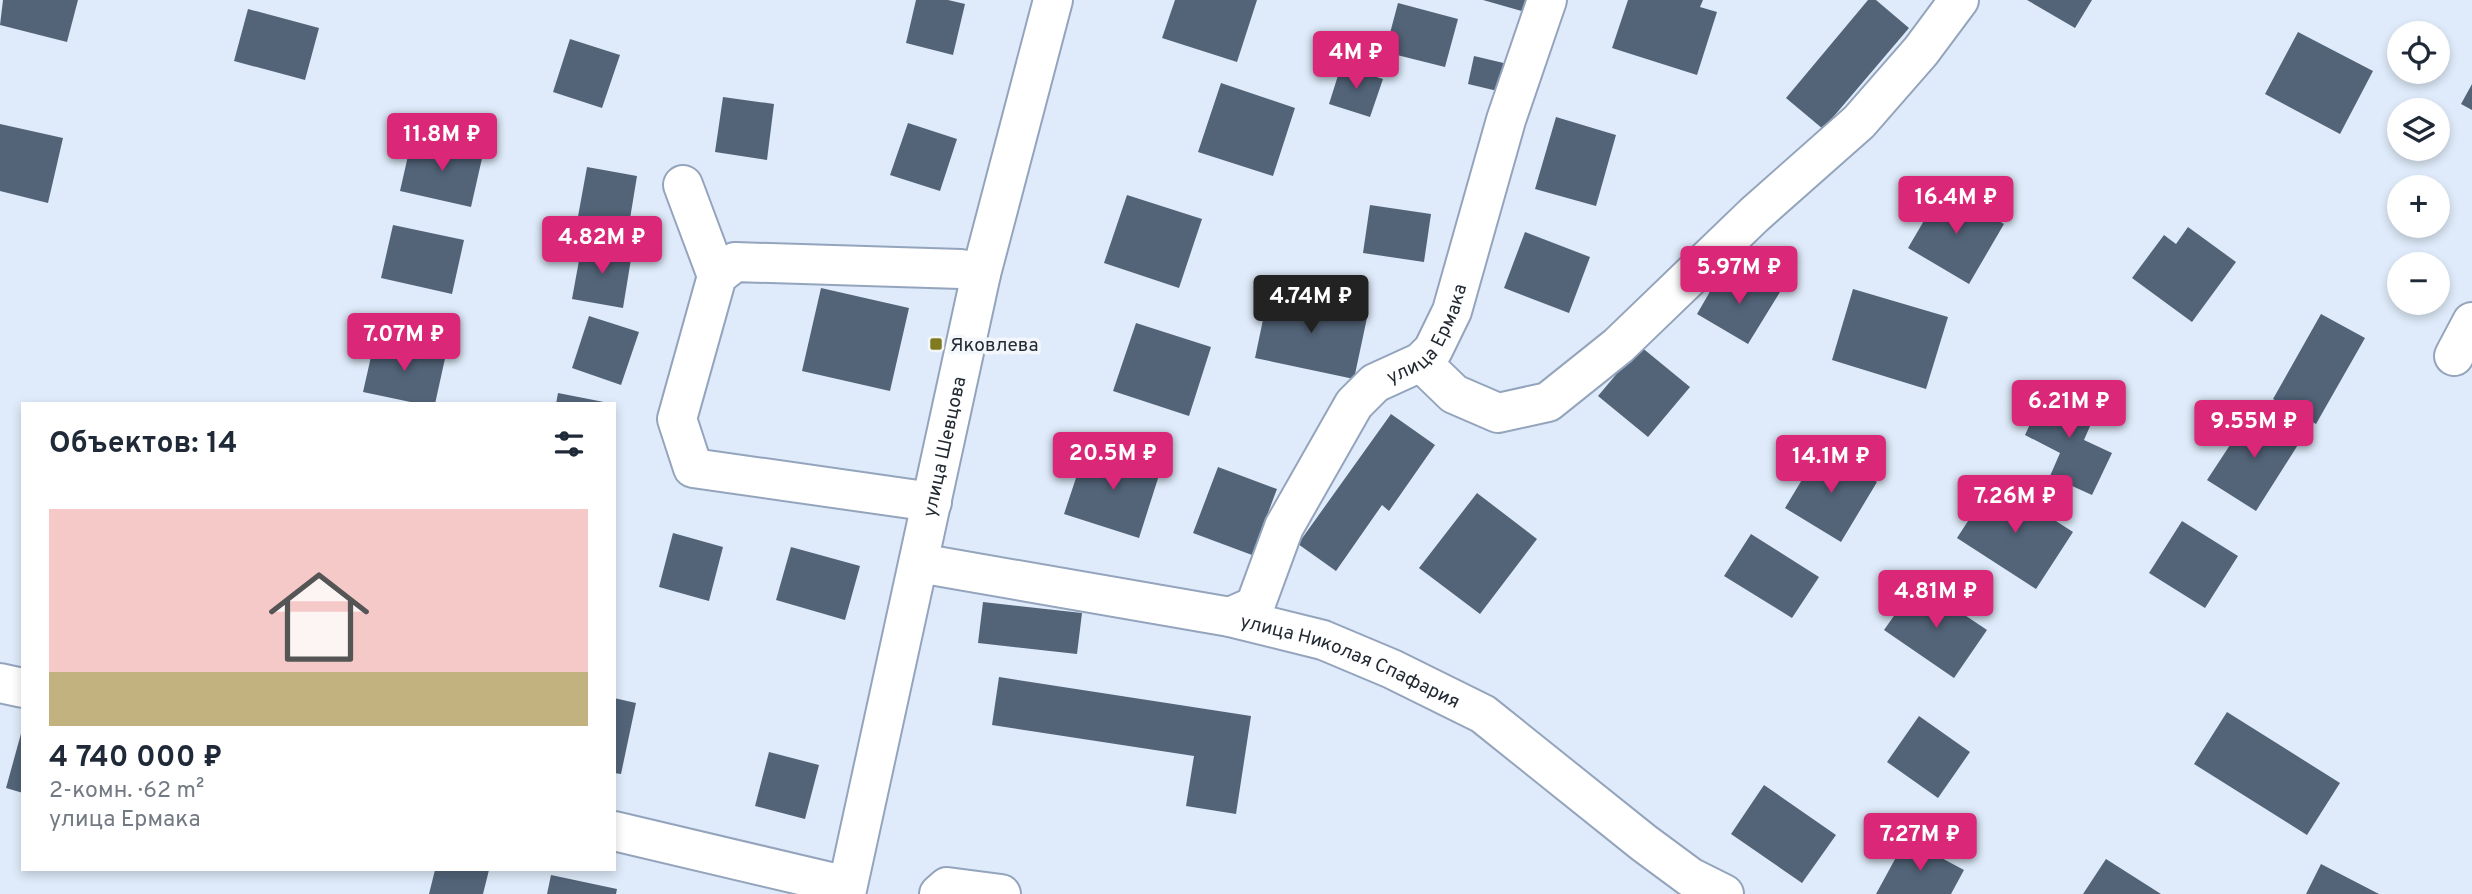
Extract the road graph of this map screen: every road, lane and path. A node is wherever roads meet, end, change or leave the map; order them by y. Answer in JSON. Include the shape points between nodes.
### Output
{"nodes":[{"id":1,"x":1053,"y":0,"type":"edge"},
{"id":2,"x":1547,"y":0,"type":"edge"},
{"id":3,"x":1959,"y":0,"type":"edge"},
{"id":4,"x":683,"y":185,"type":"dead end"},
{"id":5,"x":981,"y":274,"type":"junction"},
{"id":6,"x":718,"y":276,"type":"junction"},
{"id":7,"x":2472,"y":322,"type":"edge"},
{"id":8,"x":2454,"y":356,"type":"dead end"},
{"id":9,"x":1421,"y":362,"type":"junction"},
{"id":10,"x":932,"y":502,"type":"junction"},
{"id":11,"x":919,"y":563,"type":"junction"},
{"id":12,"x":1230,"y":617,"type":"junction"},
{"id":13,"x":0,"y":683,"type":"edge"},
{"id":14,"x":21,"y":688,"type":"edge"},
{"id":15,"x":616,"y":832,"type":"edge"},
{"id":16,"x":1675,"y":883,"type":"edge"},
{"id":17,"x":846,"y":890,"type":"edge"},
{"id":18,"x":939,"y":894,"type":"edge"},
{"id":19,"x":1001,"y":894,"type":"edge"},
{"id":20,"x":1724,"y":894,"type":"edge"}],
"edges":[{"from":1,"to":5,"type":"street","name":"улица Шевцова"},
{"from":2,"to":9,"type":"street","name":"улица Ермака","via":[[1506,120],[1452,311],[1433,350]]},
{"from":3,"to":9,"type":"street","via":[[1859,122],[1618,346],[1548,402],[1498,413],[1454,394]]},
{"from":4,"to":6,"type":"street"},
{"from":5,"to":6,"type":"street","via":[[735,262]]},
{"from":5,"to":10,"type":"street","name":"улица Шевцова"},
{"from":6,"to":10,"type":"street","via":[[677,419],[693,468]]},
{"from":7,"to":8,"type":"street"},
{"from":9,"to":12,"type":"street","name":"улица Ермака","via":[[1375,383],[1354,404],[1284,527],[1255,606]]},
{"from":10,"to":11,"type":"street","name":"улица Шевцова"},
{"from":11,"to":12,"type":"street","name":"улица Николая Спафария"},
{"from":11,"to":17,"type":"street","name":"улица Шевцова"},
{"from":12,"to":16,"type":"street","name":"улица Николая Спафария","via":[[1323,640],[1483,714]]},
{"from":13,"to":14,"type":"street"},
{"from":15,"to":17,"type":"street"},
{"from":16,"to":20,"type":"street","name":"улица Николая Спафария"},
{"from":18,"to":19,"type":"street","via":[[947,887]]}]}
